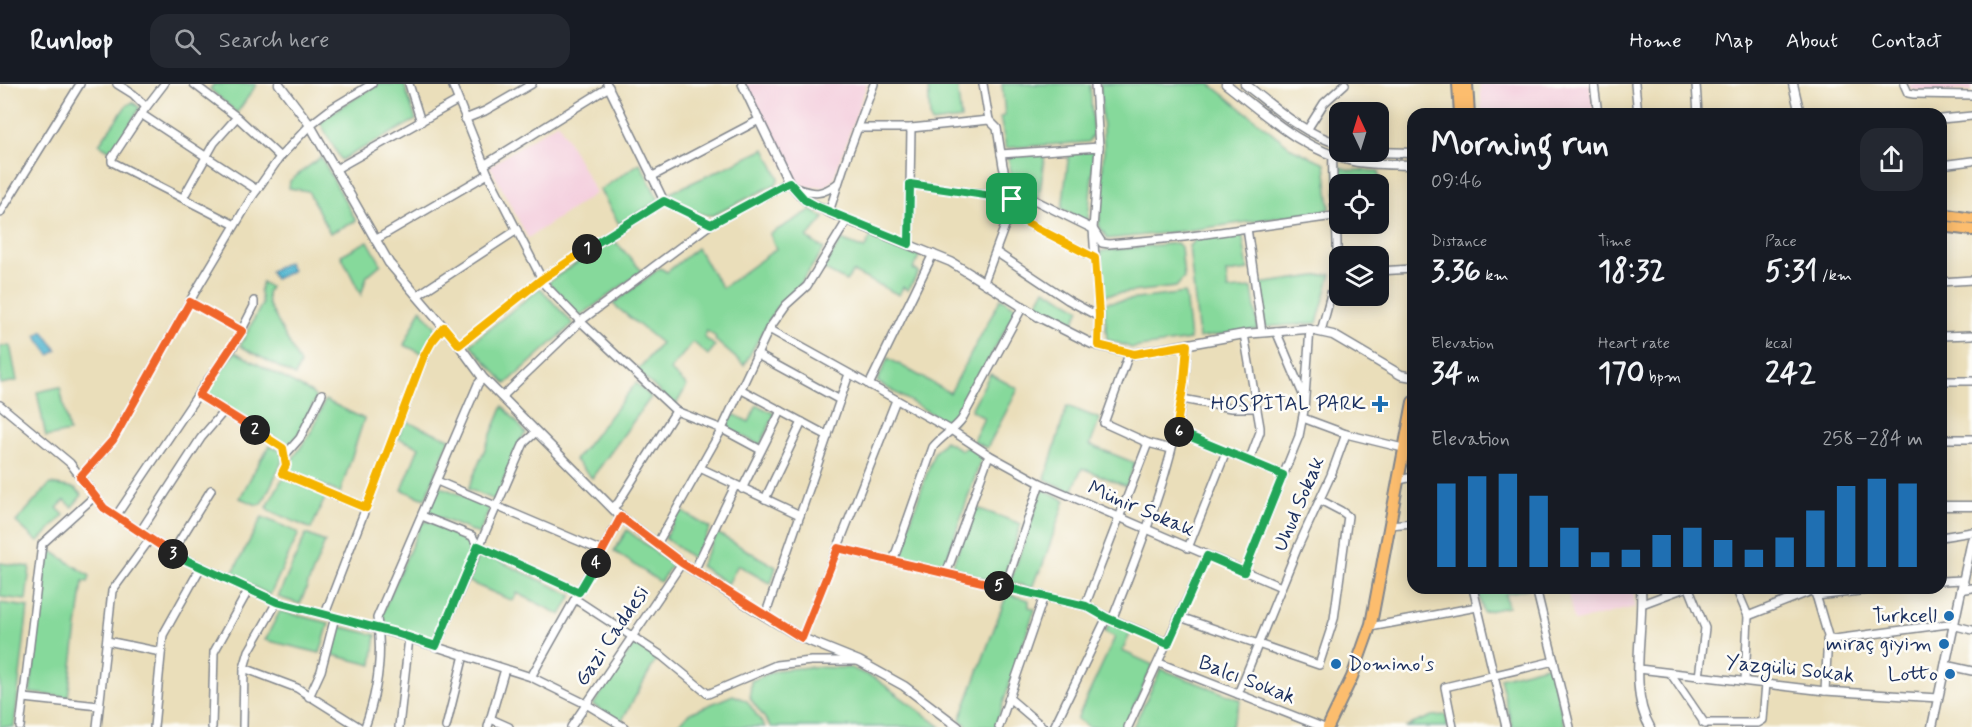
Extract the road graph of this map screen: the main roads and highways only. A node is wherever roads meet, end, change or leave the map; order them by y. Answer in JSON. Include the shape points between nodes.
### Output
{"nodes":[{"id":1,"x":1458,"y":84,"type":"edge"},
{"id":2,"x":1467,"y":84,"type":"edge"},
{"id":3,"x":1460,"y":108,"type":"edge"},
{"id":4,"x":1469,"y":108,"type":"edge"},
{"id":5,"x":1947,"y":215,"type":"edge"},
{"id":6,"x":1972,"y":219,"type":"edge"},
{"id":7,"x":1947,"y":227,"type":"edge"},
{"id":8,"x":1972,"y":230,"type":"edge"},
{"id":9,"x":1407,"y":437,"type":"edge"},
{"id":10,"x":1328,"y":727,"type":"edge"}],
"edges":[{"from":1,"to":3,"type":"main road"},
{"from":2,"to":4,"type":"main road"},
{"from":5,"to":6,"type":"main road"},
{"from":7,"to":8,"type":"main road"},
{"from":9,"to":10,"type":"main road","via":[[1370,627]]}]}
